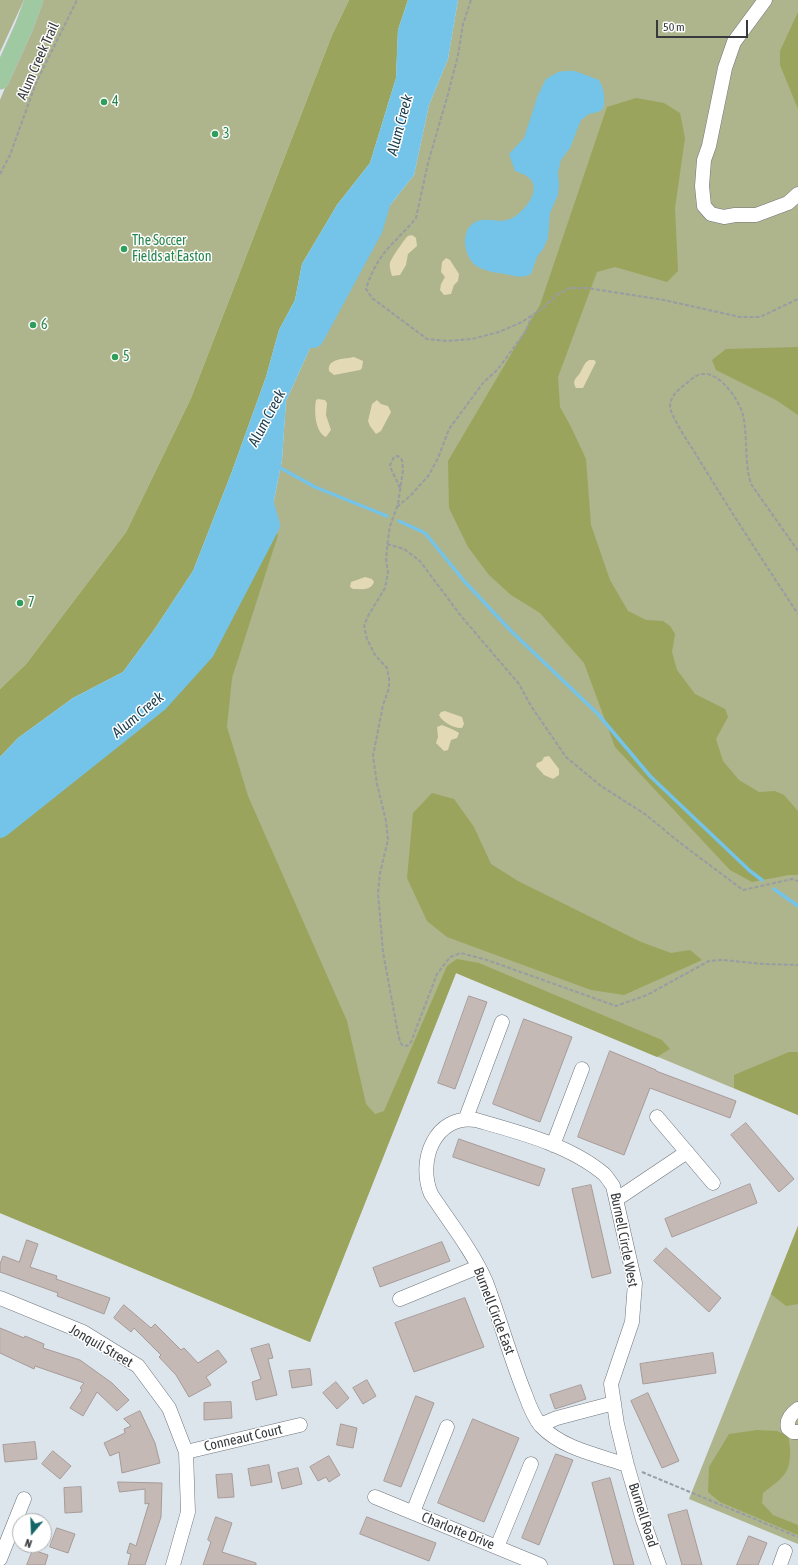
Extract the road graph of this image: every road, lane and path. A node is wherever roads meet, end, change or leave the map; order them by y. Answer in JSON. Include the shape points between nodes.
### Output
{"nodes":[{"id":1,"x":34,"y":0,"type":"edge"},
{"id":2,"x":77,"y":0,"type":"edge"},
{"id":3,"x":471,"y":0,"type":"edge"},
{"id":4,"x":765,"y":0,"type":"edge"},
{"id":5,"x":0,"y":80,"type":"edge"},
{"id":6,"x":0,"y":174,"type":"edge"},
{"id":7,"x":798,"y":194,"type":"edge"},
{"id":8,"x":798,"y":299,"type":"edge"},
{"id":9,"x":533,"y":315,"type":"junction"},
{"id":10,"x":400,"y":488,"type":"junction"},
{"id":11,"x":396,"y":508,"type":"junction"},
{"id":12,"x":387,"y":544,"type":"junction"},
{"id":13,"x":798,"y":551,"type":"edge"},
{"id":14,"x":798,"y":614,"type":"edge"},
{"id":15,"x":798,"y":881,"type":"edge"},
{"id":16,"x":798,"y":965,"type":"edge"},
{"id":17,"x":502,"y":1022,"type":"dead end"},
{"id":18,"x":582,"y":1069,"type":"dead end"},
{"id":19,"x":657,"y":1117,"type":"dead end"},
{"id":20,"x":461,"y":1120,"type":"junction"},
{"id":21,"x":553,"y":1145,"type":"junction"},
{"id":22,"x":687,"y":1152,"type":"junction"},
{"id":23,"x":713,"y":1183,"type":"dead end"},
{"id":24,"x":617,"y":1199,"type":"junction"},
{"id":25,"x":478,"y":1267,"type":"junction"},
{"id":26,"x":0,"y":1298,"type":"edge"},
{"id":27,"x":400,"y":1299,"type":"dead end"},
{"id":28,"x":614,"y":1403,"type":"junction"},
{"id":29,"x":798,"y":1409,"type":"edge"},
{"id":30,"x":300,"y":1425,"type":"dead end"},
{"id":31,"x":540,"y":1426,"type":"junction"},
{"id":32,"x":446,"y":1427,"type":"dead end"},
{"id":33,"x":798,"y":1432,"type":"edge"},
{"id":34,"x":186,"y":1452,"type":"junction"},
{"id":35,"x":531,"y":1464,"type":"dead end"},
{"id":36,"x":627,"y":1465,"type":"junction"},
{"id":37,"x":375,"y":1497,"type":"dead end"},
{"id":38,"x":24,"y":1499,"type":"dead end"},
{"id":39,"x":413,"y":1512,"type":"junction"},
{"id":40,"x":798,"y":1537,"type":"edge"},
{"id":41,"x":497,"y":1547,"type":"junction"},
{"id":42,"x":786,"y":1551,"type":"dead end"},
{"id":43,"x":0,"y":1560,"type":"edge"},
{"id":44,"x":173,"y":1565,"type":"edge"},
{"id":45,"x":540,"y":1565,"type":"edge"},
{"id":46,"x":659,"y":1565,"type":"edge"},
{"id":47,"x":780,"y":1565,"type":"edge"}],
"edges":[{"from":1,"to":5,"type":"main road"},
{"from":2,"to":6,"type":"path","name":"Alum Creek Trail","via":[[36,83],[10,155]]},
{"from":3,"to":9,"type":"path","via":[[416,218],[386,249],[371,273],[366,289],[382,307],[427,339],[472,339],[499,332]]},
{"from":4,"to":7,"type":"street","via":[[734,42],[725,68],[704,160],[704,206],[711,214],[724,217],[756,215],[788,203]]},
{"from":8,"to":9,"type":"path","via":[[760,317],[740,318],[664,300],[588,288],[570,288],[558,294]]},
{"from":9,"to":11,"type":"path","via":[[526,331],[498,369],[483,383],[449,429],[429,475]]},
{"from":10,"to":10,"type":"path","via":[[403,470],[402,460],[398,456],[394,457],[390,465]]},
{"from":10,"to":11,"type":"path"},
{"from":11,"to":12,"type":"path"},
{"from":12,"to":15,"type":"path","via":[[404,549],[420,561],[461,616],[519,684],[566,757],[600,786],[645,814],[744,890],[792,879]]},
{"from":12,"to":16,"type":"path","via":[[388,572],[385,588],[364,626],[367,639],[375,655],[386,668],[389,678],[389,688],[372,756],[388,840],[378,893],[383,952],[402,1046],[407,1046],[411,1042],[437,974],[450,957],[461,953],[494,962],[616,1006],[647,995],[709,961]]},
{"from":13,"to":14,"type":"path","via":[[751,484],[742,412],[731,393],[720,380],[710,375],[694,377],[673,394],[670,407],[677,423]]},
{"from":17,"to":20,"type":"street"},
{"from":18,"to":21,"type":"street"},
{"from":19,"to":22,"type":"street"},
{"from":20,"to":21,"type":"street","name":"Burnell Circle West","via":[[489,1124]]},
{"from":20,"to":25,"type":"street","name":"Burnell Circle East","via":[[442,1130],[435,1137],[430,1147],[427,1184]]},
{"from":21,"to":24,"type":"street","name":"Burnell Circle West","via":[[585,1160],[605,1174],[613,1186]]},
{"from":22,"to":23,"type":"street"},
{"from":22,"to":24,"type":"street"},
{"from":24,"to":28,"type":"street","name":"Burnell Circle West","via":[[635,1283],[632,1322],[612,1384]]},
{"from":25,"to":27,"type":"street"},
{"from":25,"to":31,"type":"street","name":"Burnell Circle East","via":[[521,1385]]},
{"from":26,"to":34,"type":"street","name":"Jonquil Street","via":[[83,1332],[138,1366],[169,1408]]},
{"from":28,"to":31,"type":"street","via":[[557,1418]]},
{"from":28,"to":36,"type":"street","name":"Burnell Circle West","via":[[616,1424]]},
{"from":29,"to":33,"type":"street","via":[[790,1416],[787,1424],[793,1432]]},
{"from":30,"to":34,"type":"street","name":"Conneaut Court"},
{"from":31,"to":36,"type":"street","name":"Burnell Circle East","via":[[554,1438],[571,1446]]},
{"from":32,"to":39,"type":"street"},
{"from":34,"to":44,"type":"street","name":"Jonquil Street","via":[[188,1512]]},
{"from":35,"to":41,"type":"street"},
{"from":36,"to":40,"type":"path"},
{"from":36,"to":46,"type":"street","name":"Burnell Road"},
{"from":37,"to":39,"type":"street","name":"Charlotte Drive"},
{"from":38,"to":43,"type":"street"},
{"from":39,"to":41,"type":"street","name":"Charlotte Drive"},
{"from":41,"to":45,"type":"street","name":"Charlotte Drive"},
{"from":42,"to":47,"type":"street"}]}
